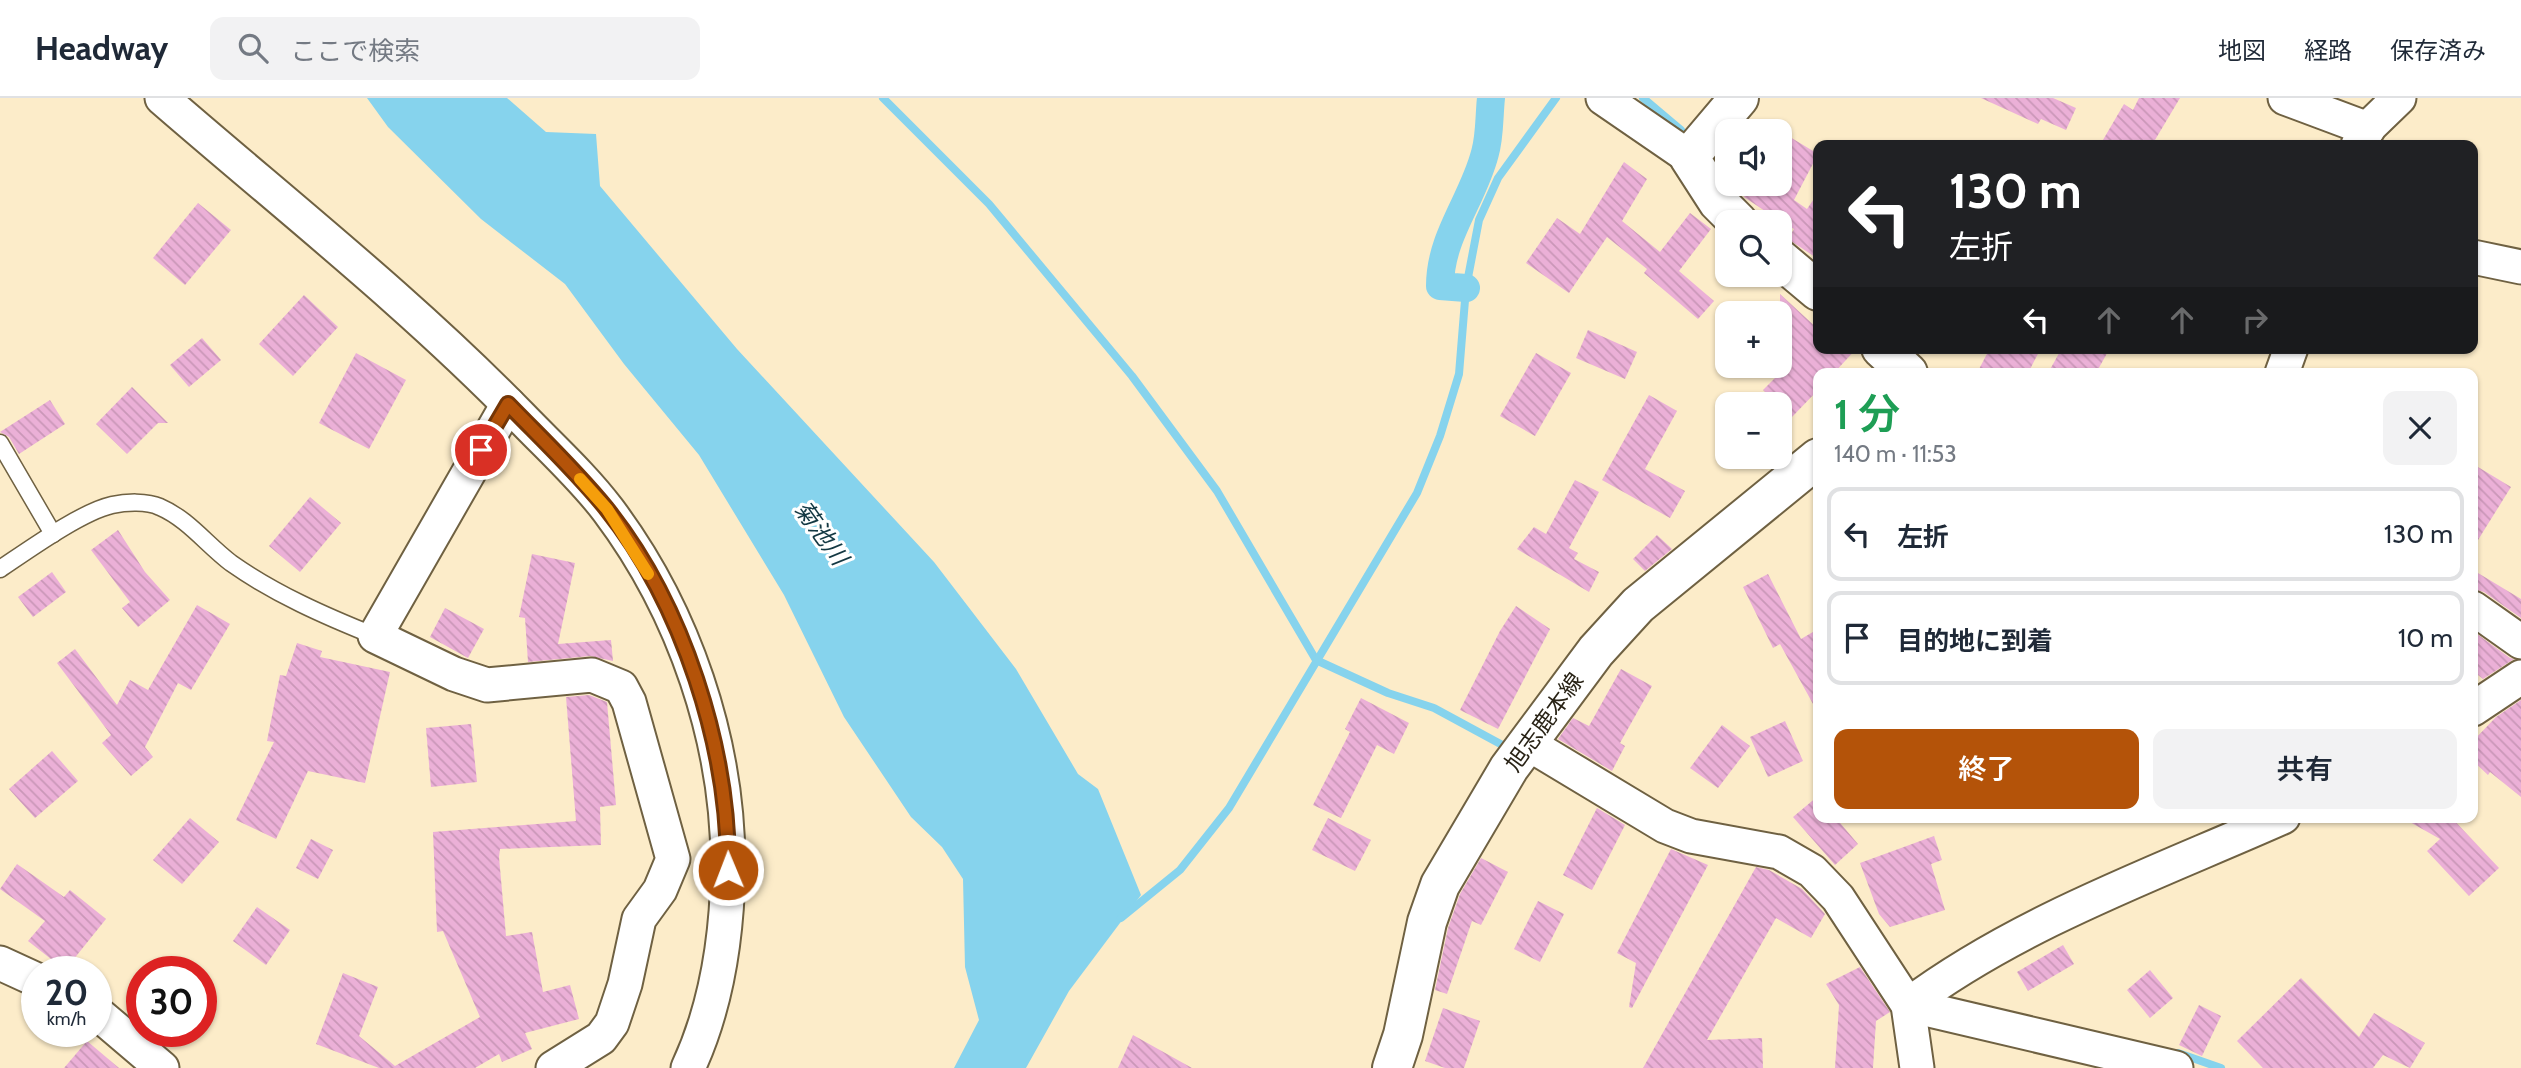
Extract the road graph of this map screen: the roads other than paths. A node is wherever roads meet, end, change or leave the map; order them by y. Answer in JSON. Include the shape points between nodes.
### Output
{"nodes":[{"id":1,"x":162,"y":98,"type":"edge"},
{"id":2,"x":1603,"y":98,"type":"edge"},
{"id":3,"x":1739,"y":98,"type":"edge"},
{"id":4,"x":2285,"y":98,"type":"edge"},
{"id":5,"x":2399,"y":98,"type":"edge"},
{"id":6,"x":2363,"y":137,"type":"edge"},
{"id":7,"x":1689,"y":157,"type":"junction"},
{"id":8,"x":1726,"y":210,"type":"edge"},
{"id":9,"x":2478,"y":258,"type":"edge"},
{"id":10,"x":2521,"y":267,"type":"edge"},
{"id":11,"x":1792,"y":269,"type":"edge"},
{"id":12,"x":1813,"y":287,"type":"edge"},
{"id":13,"x":1887,"y":354,"type":"edge"},
{"id":14,"x":1903,"y":368,"type":"edge"},
{"id":15,"x":508,"y":404,"type":"junction"},
{"id":16,"x":0,"y":443,"type":"edge"},
{"id":17,"x":1813,"y":462,"type":"edge"},
{"id":18,"x":53,"y":534,"type":"junction"},
{"id":19,"x":0,"y":569,"type":"edge"},
{"id":20,"x":2478,"y":612,"type":"edge"},
{"id":21,"x":375,"y":636,"type":"junction"},
{"id":22,"x":2521,"y":642,"type":"edge"},
{"id":23,"x":2521,"y":677,"type":"edge"},
{"id":24,"x":2478,"y":706,"type":"edge"},
{"id":25,"x":1527,"y":743,"type":"junction"},
{"id":26,"x":2269,"y":823,"type":"edge"},
{"id":27,"x":0,"y":962,"type":"edge"},
{"id":28,"x":21,"y":972,"type":"edge"},
{"id":29,"x":1908,"y":1005,"type":"junction"},
{"id":30,"x":112,"y":1026,"type":"edge"},
{"id":31,"x":162,"y":1068,"type":"edge"},
{"id":32,"x":554,"y":1068,"type":"edge"},
{"id":33,"x":688,"y":1068,"type":"edge"},
{"id":34,"x":1392,"y":1068,"type":"edge"},
{"id":35,"x":1917,"y":1068,"type":"edge"},
{"id":36,"x":2176,"y":1068,"type":"edge"}],
"edges":[{"from":1,"to":15,"type":"street"},
{"from":2,"to":7,"type":"street"},
{"from":3,"to":7,"type":"main road"},
{"from":4,"to":6,"type":"street"},
{"from":5,"to":6,"type":"street"},
{"from":7,"to":8,"type":"main road"},
{"from":9,"to":10,"type":"street"},
{"from":11,"to":12,"type":"main road"},
{"from":13,"to":14,"type":"main road"},
{"from":15,"to":21,"type":"street"},
{"from":15,"to":33,"type":"street","via":[[607,509],[633,548],[681,640],[709,719],[727,825],[726,916],[712,1000]]},
{"from":16,"to":18,"type":"lane"},
{"from":17,"to":25,"type":"main road","name":"旭志鹿本線","via":[[1638,605],[1596,651]]},
{"from":18,"to":19,"type":"lane"},
{"from":18,"to":21,"type":"lane","via":[[110,505],[158,506],[183,520],[212,548],[259,581]]},
{"from":20,"to":22,"type":"street"},
{"from":21,"to":32,"type":"street","via":[[478,682],[592,675],[621,687],[629,702],[673,859],[660,890],[639,919],[612,1023],[601,1038]]},
{"from":23,"to":24,"type":"street"},
{"from":25,"to":29,"type":"street","via":[[1665,826],[1779,852],[1812,871],[1838,898]]},
{"from":25,"to":34,"type":"main road","name":"旭志鹿本線","via":[[1440,885]]},
{"from":26,"to":29,"type":"street","via":[[1994,950],[1952,972]]},
{"from":27,"to":28,"type":"street"},
{"from":29,"to":35,"type":"street"},
{"from":29,"to":36,"type":"street"},
{"from":30,"to":31,"type":"street"}]}
